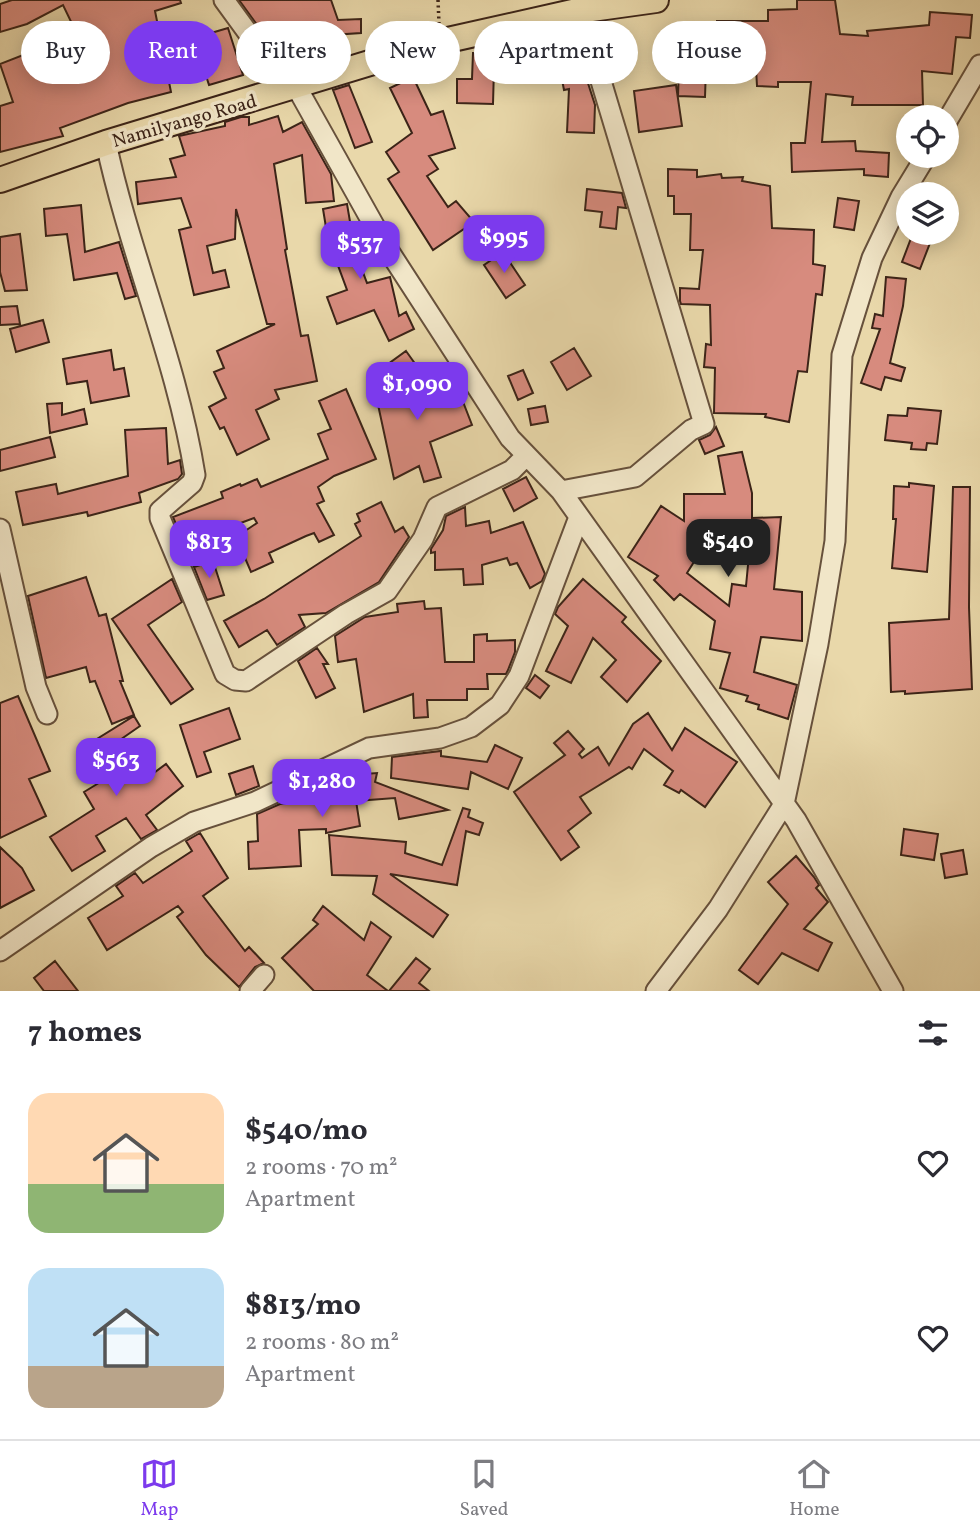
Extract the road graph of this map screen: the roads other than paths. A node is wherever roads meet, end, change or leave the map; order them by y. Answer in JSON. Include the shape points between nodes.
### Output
{"nodes":[{"id":1,"x":224,"y":0,"type":"edge"},
{"id":2,"x":656,"y":0,"type":"edge"},
{"id":3,"x":577,"y":10,"type":"junction"},
{"id":4,"x":980,"y":65,"type":"edge"},
{"id":5,"x":293,"y":88,"type":"junction"},
{"id":6,"x":956,"y":105,"type":"edge"},
{"id":7,"x":106,"y":143,"type":"junction"},
{"id":8,"x":919,"y":168,"type":"edge"},
{"id":9,"x":0,"y":180,"type":"edge"},
{"id":10,"x":525,"y":457,"type":"junction"},
{"id":11,"x":561,"y":491,"type":"junction"},
{"id":12,"x":579,"y":517,"type":"junction"},
{"id":13,"x":0,"y":529,"type":"edge"},
{"id":14,"x":6,"y":589,"type":"edge"},
{"id":15,"x":47,"y":714,"type":"dead end"},
{"id":16,"x":783,"y":804,"type":"junction"},
{"id":17,"x":0,"y":951,"type":"edge"},
{"id":18,"x":264,"y":975,"type":"dead end"},
{"id":19,"x":668,"y":987,"type":"edge"},
{"id":20,"x":250,"y":991,"type":"edge"},
{"id":21,"x":893,"y":991,"type":"edge"}],
"edges":[{"from":1,"to":5,"type":"street"},
{"from":2,"to":3,"type":"main road","name":"Namilyango Road"},
{"from":3,"to":5,"type":"main road","name":"Namilyango Road","via":[[439,42]]},
{"from":3,"to":11,"type":"street","via":[[704,424],[691,429],[635,477]]},
{"from":4,"to":6,"type":"street"},
{"from":5,"to":7,"type":"main road","name":"Namilyango Road"},
{"from":5,"to":10,"type":"street","via":[[385,245]]},
{"from":7,"to":9,"type":"main road","name":"Namilyango Road"},
{"from":7,"to":10,"type":"street","via":[[118,197],[187,420],[195,475],[160,511],[160,518],[225,674],[246,681],[387,591],[424,539],[438,507],[512,470]]},
{"from":8,"to":16,"type":"street","via":[[872,258],[842,355],[835,541]]},
{"from":10,"to":11,"type":"street"},
{"from":11,"to":12,"type":"street"},
{"from":12,"to":16,"type":"street"},
{"from":12,"to":17,"type":"street","via":[[519,676],[500,705],[471,727],[440,738],[369,748],[255,802],[194,822],[150,847]]},
{"from":13,"to":14,"type":"street"},
{"from":14,"to":15,"type":"street"},
{"from":16,"to":19,"type":"street"},
{"from":16,"to":21,"type":"street"},
{"from":18,"to":20,"type":"street"}]}
